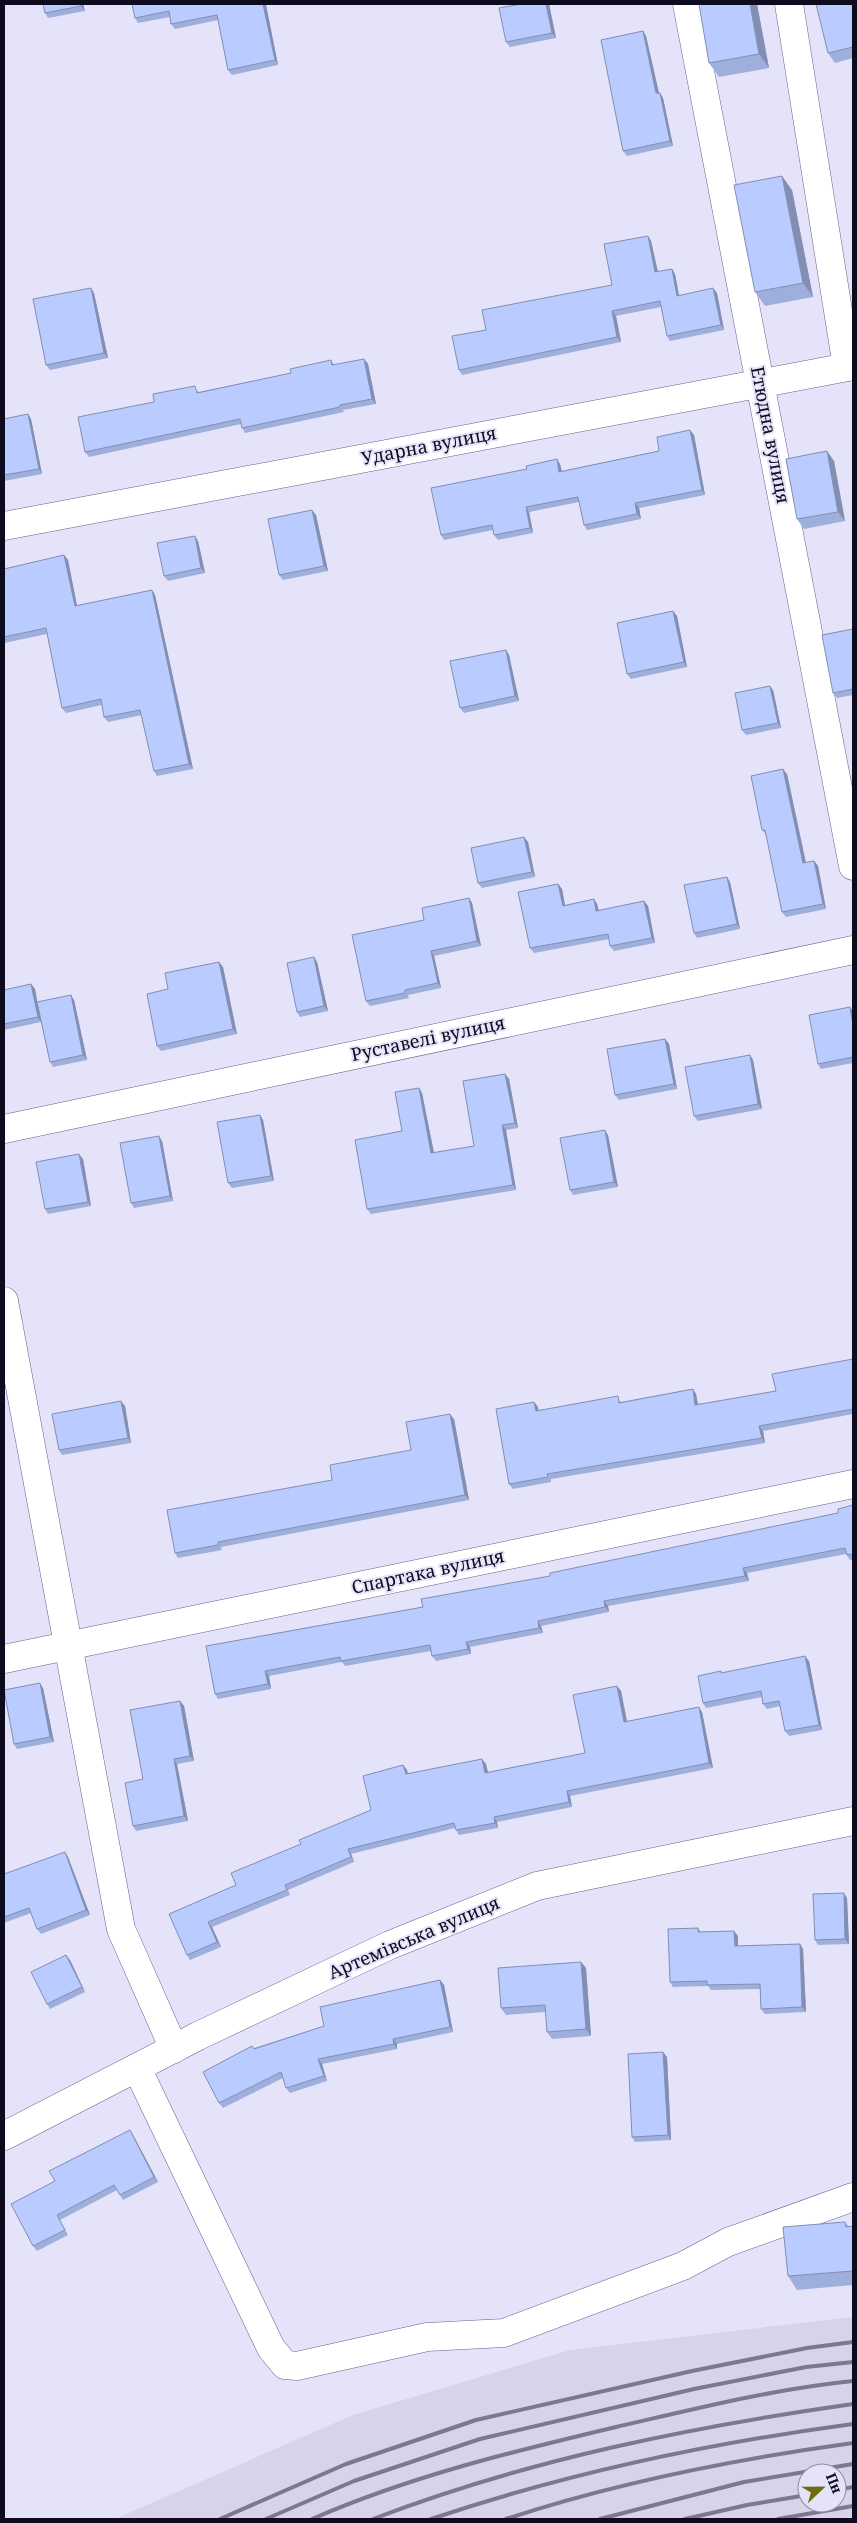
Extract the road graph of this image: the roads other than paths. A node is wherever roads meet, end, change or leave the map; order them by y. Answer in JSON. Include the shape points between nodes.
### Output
{"nodes":[{"id":1,"x":687,"y":4,"type":"edge"},
{"id":2,"x":789,"y":4,"type":"edge"},
{"id":3,"x":850,"y":366,"type":"edge"},
{"id":4,"x":760,"y":384,"type":"junction"},
{"id":5,"x":4,"y":526,"type":"edge"},
{"id":6,"x":853,"y":866,"type":"edge"},
{"id":7,"x":853,"y":950,"type":"edge"},
{"id":8,"x":4,"y":1128,"type":"edge"},
{"id":9,"x":4,"y":1301,"type":"edge"},
{"id":10,"x":853,"y":1484,"type":"edge"},
{"id":11,"x":70,"y":1646,"type":"junction"},
{"id":12,"x":4,"y":1659,"type":"edge"},
{"id":13,"x":853,"y":1821,"type":"edge"},
{"id":14,"x":174,"y":2049,"type":"junction"},
{"id":15,"x":137,"y":2068,"type":"junction"},
{"id":16,"x":4,"y":2136,"type":"edge"},
{"id":17,"x":853,"y":2197,"type":"edge"}],
"edges":[{"from":1,"to":4,"type":"street","name":"Етюдна вулиця"},
{"from":2,"to":3,"type":"street"},
{"from":3,"to":4,"type":"street","name":"Ударна вулиця"},
{"from":4,"to":5,"type":"street","name":"Ударна вулиця"},
{"from":4,"to":6,"type":"street","name":"Етюдна вулиця"},
{"from":7,"to":8,"type":"street","name":"Руставелі вулиця"},
{"from":9,"to":11,"type":"street"},
{"from":10,"to":11,"type":"street","name":"Спартака вулиця"},
{"from":11,"to":12,"type":"street","name":"Спартака вулиця"},
{"from":11,"to":14,"type":"street","via":[[122,1929]]},
{"from":13,"to":14,"type":"street","name":"Артемівська вулиця","via":[[537,1886],[390,1945]]},
{"from":14,"to":15,"type":"street","name":"Артемівська вулиця"},
{"from":15,"to":16,"type":"street","name":"Артемівська вулиця"},
{"from":15,"to":17,"type":"street","via":[[271,2348],[285,2365],[297,2366],[427,2337],[504,2333],[683,2266],[728,2242]]}]}
